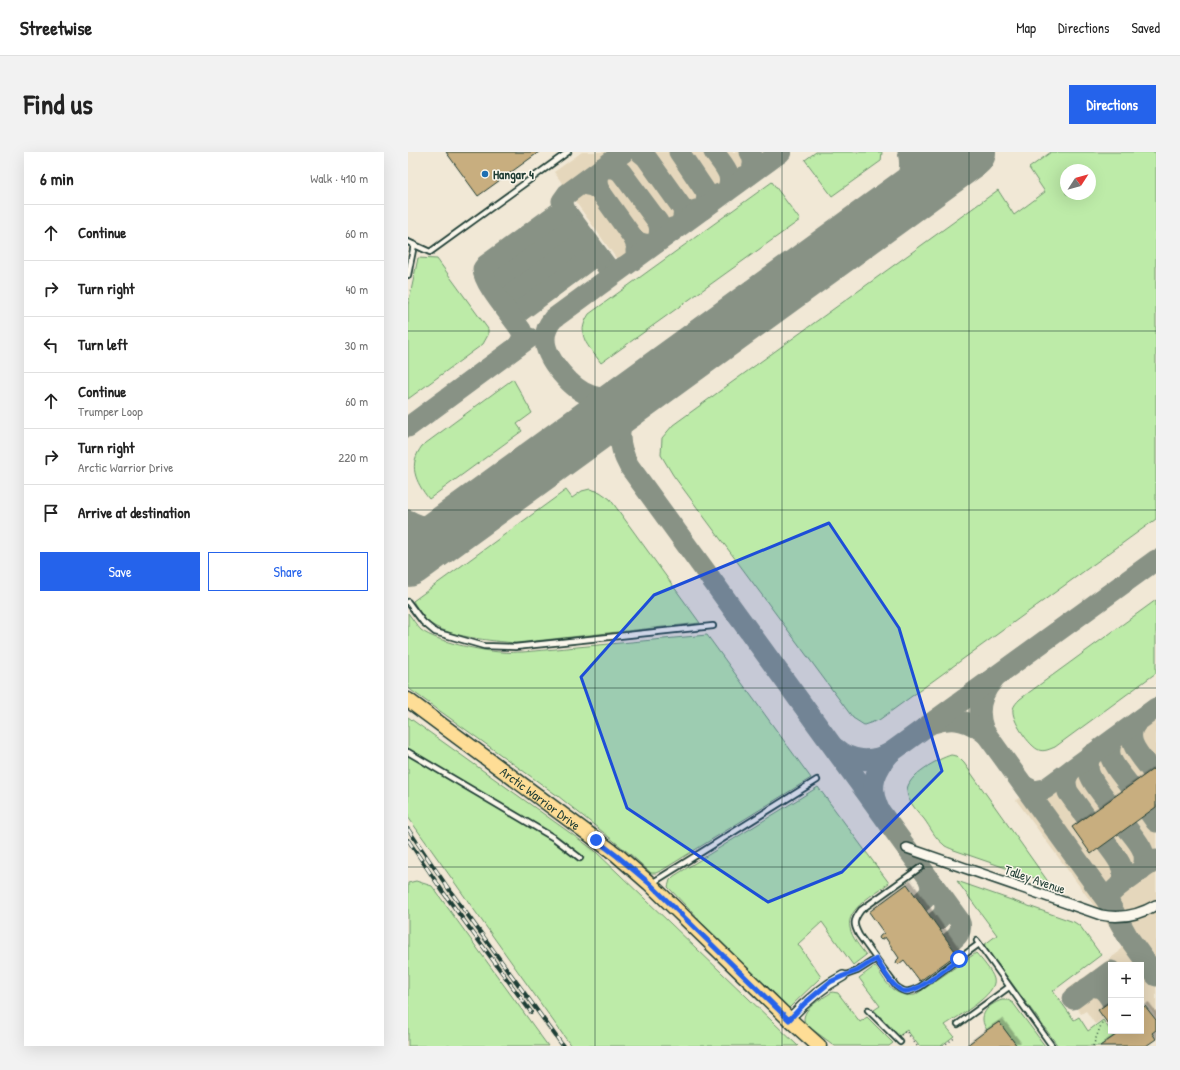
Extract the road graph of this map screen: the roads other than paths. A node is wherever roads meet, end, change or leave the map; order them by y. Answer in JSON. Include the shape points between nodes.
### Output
{"nodes":[{"id":1,"x":568,"y":152,"type":"edge"},
{"id":2,"x":408,"y":242,"type":"edge"},
{"id":3,"x":414,"y":245,"type":"junction"},
{"id":4,"x":408,"y":275,"type":"edge"},
{"id":5,"x":408,"y":602,"type":"edge"},
{"id":6,"x":713,"y":626,"type":"dead end"},
{"id":7,"x":408,"y":700,"type":"edge"},
{"id":8,"x":408,"y":752,"type":"edge"},
{"id":9,"x":817,"y":780,"type":"dead end"},
{"id":10,"x":907,"y":848,"type":"dead end"},
{"id":11,"x":580,"y":858,"type":"dead end"},
{"id":12,"x":921,"y":867,"type":"dead end"},
{"id":13,"x":650,"y":884,"type":"junction"},
{"id":14,"x":1156,"y":905,"type":"edge"},
{"id":15,"x":876,"y":959,"type":"junction"},
{"id":16,"x":843,"y":976,"type":"joint"},
{"id":17,"x":1009,"y":987,"type":"junction"},
{"id":18,"x":868,"y":1010,"type":"dead end"},
{"id":19,"x":789,"y":1020,"type":"junction"},
{"id":20,"x":958,"y":1024,"type":"dead end"},
{"id":21,"x":898,"y":1040,"type":"road end"},
{"id":22,"x":810,"y":1046,"type":"edge"},
{"id":23,"x":819,"y":1046,"type":"edge"},
{"id":24,"x":1052,"y":1046,"type":"edge"}],
"edges":[{"from":1,"to":3,"type":"lane","via":[[430,252]]},
{"from":2,"to":3,"type":"lane"},
{"from":3,"to":4,"type":"lane"},
{"from":5,"to":6,"type":"lane","via":[[423,622],[436,632],[484,646],[515,647]]},
{"from":7,"to":13,"type":"main road","name":"Arctic Warrior Drive","via":[[617,856]]},
{"from":8,"to":11,"type":"lane","via":[[554,838]]},
{"from":9,"to":13,"type":"lane"},
{"from":10,"to":14,"type":"street","name":"Talley Avenue","via":[[1101,915],[1130,916]]},
{"from":12,"to":15,"type":"lane","via":[[861,910],[855,918],[854,926]]},
{"from":13,"to":19,"type":"main road","name":"Arctic Warrior Drive"},
{"from":15,"to":16,"type":"lane"},
{"from":15,"to":17,"type":"lane","via":[[896,986],[903,992],[911,992],[978,942]]},
{"from":16,"to":19,"type":"street","via":[[815,993]]},
{"from":17,"to":20,"type":"lane"},
{"from":17,"to":24,"type":"lane"},
{"from":18,"to":21,"type":"lane"},
{"from":19,"to":22,"type":"main road","name":"Arctic Warrior Drive"},
{"from":19,"to":23,"type":"main road","name":"Arctic Warrior Drive"}]}
